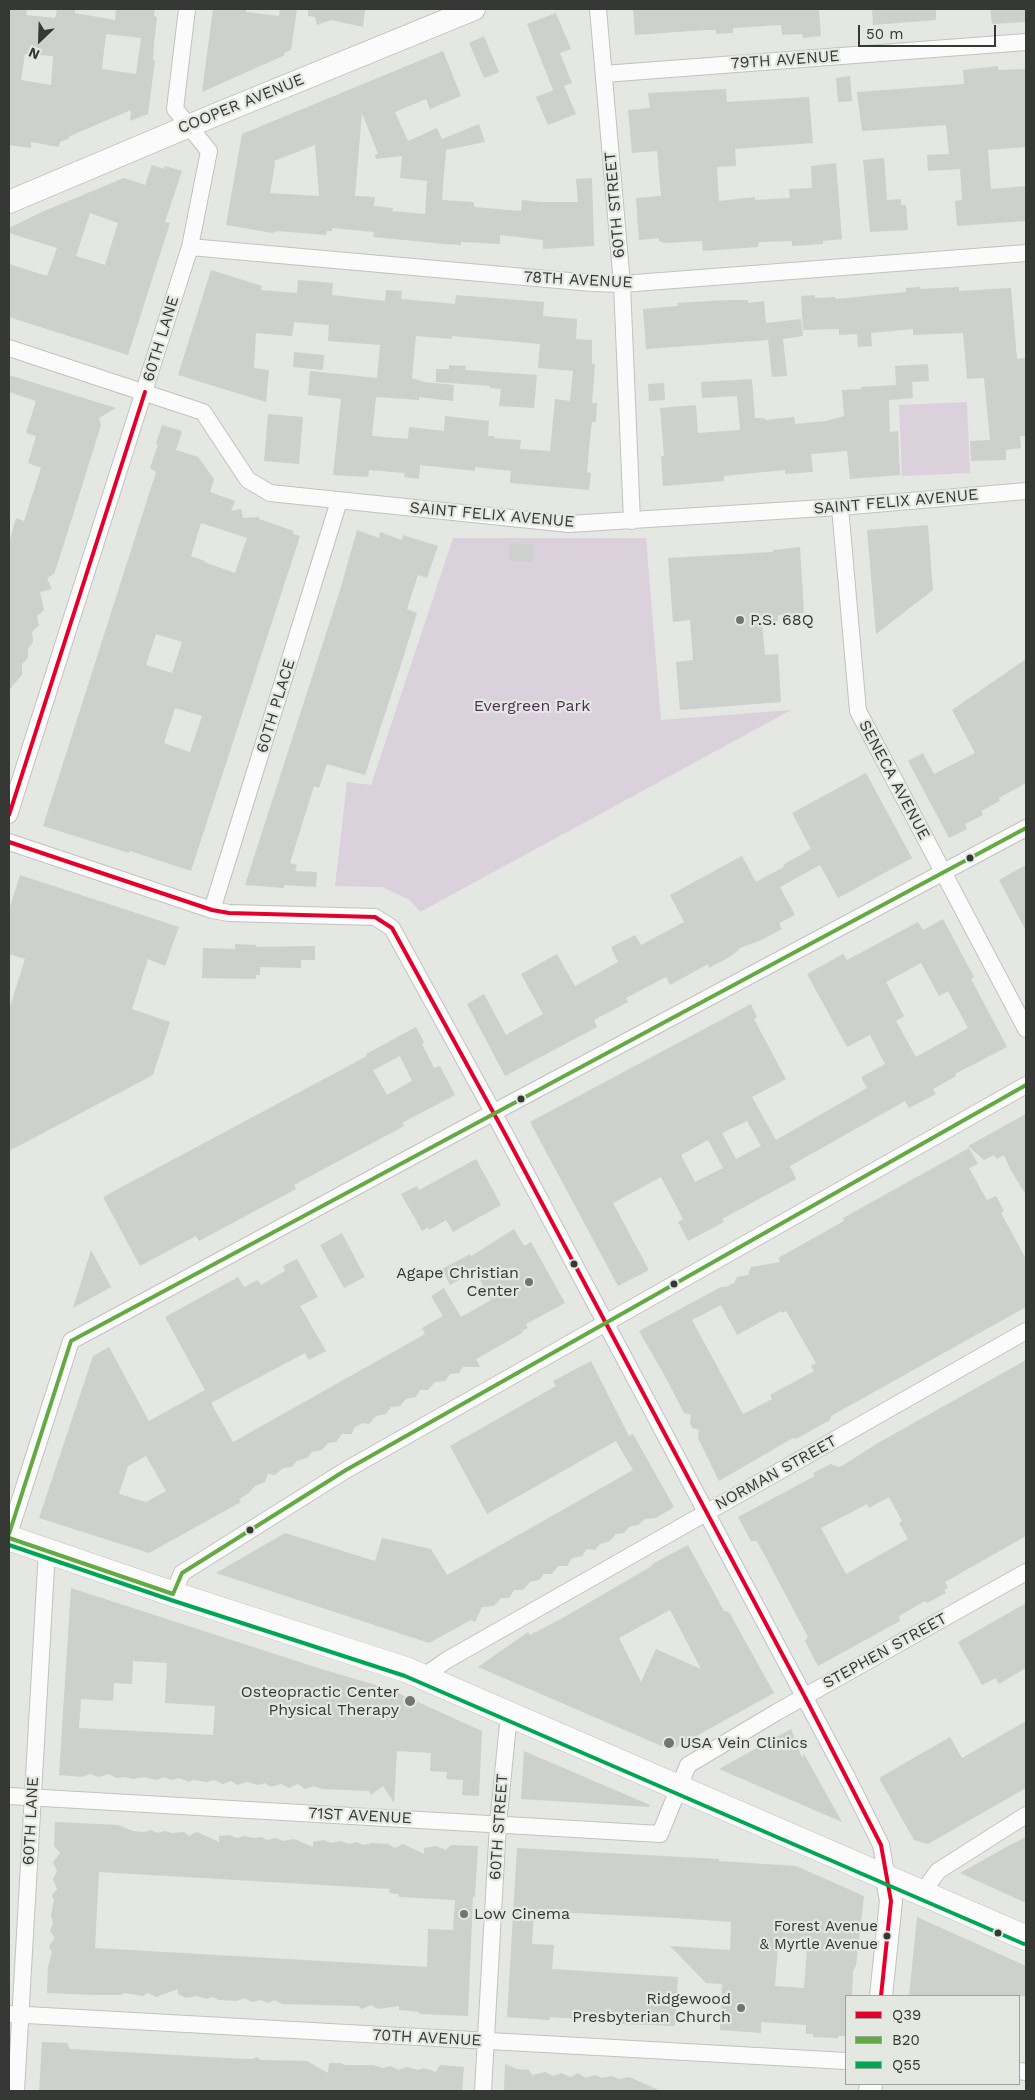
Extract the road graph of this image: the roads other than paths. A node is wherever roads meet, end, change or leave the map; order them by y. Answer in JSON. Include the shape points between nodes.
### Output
{"nodes":[{"id":1,"x":187,"y":9,"type":"edge"},
{"id":2,"x":474,"y":9,"type":"edge"},
{"id":3,"x":598,"y":9,"type":"edge"},
{"id":4,"x":1026,"y":42,"type":"edge"},
{"id":5,"x":604,"y":74,"type":"junction"},
{"id":6,"x":189,"y":126,"type":"junction"},
{"id":7,"x":9,"y":202,"type":"edge"},
{"id":8,"x":190,"y":247,"type":"junction"},
{"id":9,"x":1026,"y":253,"type":"edge"},
{"id":10,"x":622,"y":284,"type":"junction"},
{"id":11,"x":9,"y":348,"type":"edge"},
{"id":12,"x":145,"y":392,"type":"junction"},
{"id":13,"x":1026,"y":491,"type":"edge"},
{"id":14,"x":339,"y":501,"type":"junction"},
{"id":15,"x":840,"y":507,"type":"junction"},
{"id":16,"x":632,"y":521,"type":"junction"},
{"id":17,"x":9,"y":815,"type":"edge"},
{"id":18,"x":1026,"y":828,"type":"edge"},
{"id":19,"x":9,"y":842,"type":"edge"},
{"id":20,"x":942,"y":872,"type":"junction"},
{"id":21,"x":212,"y":910,"type":"junction"},
{"id":22,"x":1026,"y":1028,"type":"edge"},
{"id":23,"x":1026,"y":1085,"type":"edge"},
{"id":24,"x":493,"y":1113,"type":"junction"},
{"id":25,"x":605,"y":1323,"type":"junction"},
{"id":26,"x":1026,"y":1331,"type":"edge"},
{"id":27,"x":706,"y":1512,"type":"junction"},
{"id":28,"x":9,"y":1534,"type":"edge"},
{"id":29,"x":9,"y":1538,"type":"edge"},
{"id":30,"x":46,"y":1550,"type":"junction"},
{"id":31,"x":1026,"y":1572,"type":"edge"},
{"id":32,"x":174,"y":1594,"type":"junction"},
{"id":33,"x":424,"y":1676,"type":"junction"},
{"id":34,"x":805,"y":1696,"type":"junction"},
{"id":35,"x":508,"y":1714,"type":"junction"},
{"id":36,"x":679,"y":1787,"type":"junction"},
{"id":37,"x":9,"y":1796,"type":"edge"},
{"id":38,"x":33,"y":1797,"type":"junction"},
{"id":39,"x":1026,"y":1815,"type":"edge"},
{"id":40,"x":498,"y":1824,"type":"junction"},
{"id":41,"x":887,"y":1878,"type":"junction"},
{"id":42,"x":922,"y":1893,"type":"junction"},
{"id":43,"x":1026,"y":1938,"type":"edge"},
{"id":44,"x":881,"y":1995,"type":"edge"},
{"id":45,"x":15,"y":2014,"type":"edge"},
{"id":46,"x":486,"y":2042,"type":"junction"},
{"id":47,"x":845,"y":2062,"type":"edge"},
{"id":48,"x":16,"y":2091,"type":"edge"},
{"id":49,"x":483,"y":2091,"type":"edge"}],
"edges":[{"from":1,"to":6,"type":"street","name":"60TH LANE","via":[[175,109]]},
{"from":2,"to":6,"type":"main road","name":"COOPER AVENUE"},
{"from":3,"to":5,"type":"street","name":"60TH STREET"},
{"from":4,"to":5,"type":"street","name":"79TH AVENUE"},
{"from":5,"to":10,"type":"street","name":"60TH STREET"},
{"from":6,"to":7,"type":"main road","name":"COOPER AVENUE"},
{"from":6,"to":8,"type":"street","name":"60TH LANE","via":[[209,151]]},
{"from":8,"to":10,"type":"street","name":"78TH AVENUE","via":[[592,284]]},
{"from":8,"to":12,"type":"street","name":"60TH LANE"},
{"from":9,"to":10,"type":"street","name":"78TH AVENUE"},
{"from":10,"to":16,"type":"street","name":"60TH STREET"},
{"from":11,"to":12,"type":"street","name":"SAINT FELIX AVENUE"},
{"from":12,"to":14,"type":"street","name":"SAINT FELIX AVENUE","via":[[202,412],[248,480],[270,493]]},
{"from":12,"to":17,"type":"street","name":"60TH LANE"},
{"from":13,"to":15,"type":"street","name":"SAINT FELIX AVENUE"},
{"from":14,"to":16,"type":"street","name":"SAINT FELIX AVENUE","via":[[568,524]]},
{"from":14,"to":21,"type":"street","name":"60TH PLACE"},
{"from":15,"to":16,"type":"street","name":"SAINT FELIX AVENUE"},
{"from":15,"to":20,"type":"street","name":"SENECA AVENUE","via":[[858,710]]},
{"from":18,"to":20,"type":"street"},
{"from":19,"to":21,"type":"street"},
{"from":20,"to":22,"type":"street","name":"SENECA AVENUE"},
{"from":20,"to":24,"type":"street"},
{"from":21,"to":24,"type":"street","via":[[375,917],[392,928]]},
{"from":23,"to":25,"type":"street"},
{"from":24,"to":25,"type":"street"},
{"from":24,"to":28,"type":"street","via":[[71,1341]]},
{"from":25,"to":27,"type":"street"},
{"from":25,"to":32,"type":"street","via":[[346,1470],[249,1530],[182,1573]]},
{"from":26,"to":27,"type":"street","name":"NORMAN STREET"},
{"from":27,"to":33,"type":"street","name":"NORMAN STREET"},
{"from":27,"to":34,"type":"street"},
{"from":29,"to":30,"type":"main road"},
{"from":30,"to":32,"type":"main road"},
{"from":30,"to":38,"type":"street","name":"60TH LANE"},
{"from":31,"to":34,"type":"street","name":"STEPHEN STREET"},
{"from":32,"to":33,"type":"main road"},
{"from":33,"to":35,"type":"main road"},
{"from":34,"to":36,"type":"street","name":"STEPHEN STREET","via":[[688,1765]]},
{"from":34,"to":41,"type":"street","via":[[881,1845]]},
{"from":35,"to":36,"type":"main road"},
{"from":35,"to":40,"type":"street","name":"60TH STREET"},
{"from":36,"to":40,"type":"street","name":"71ST AVENUE","via":[[660,1834]]},
{"from":36,"to":41,"type":"main road"},
{"from":37,"to":38,"type":"street","name":"71ST AVENUE"},
{"from":38,"to":40,"type":"street","name":"71ST AVENUE"},
{"from":38,"to":45,"type":"street","name":"60TH LANE"},
{"from":39,"to":42,"type":"street","via":[[938,1871]]},
{"from":40,"to":46,"type":"street","name":"60TH STREET"},
{"from":41,"to":42,"type":"main road"},
{"from":41,"to":44,"type":"main road","via":[[891,1901]]},
{"from":42,"to":43,"type":"main road"},
{"from":45,"to":46,"type":"street","name":"70TH AVENUE"},
{"from":45,"to":48,"type":"street","name":"60TH LANE"},
{"from":46,"to":47,"type":"street","name":"70TH AVENUE"},
{"from":46,"to":49,"type":"street","name":"60TH STREET"}]}
